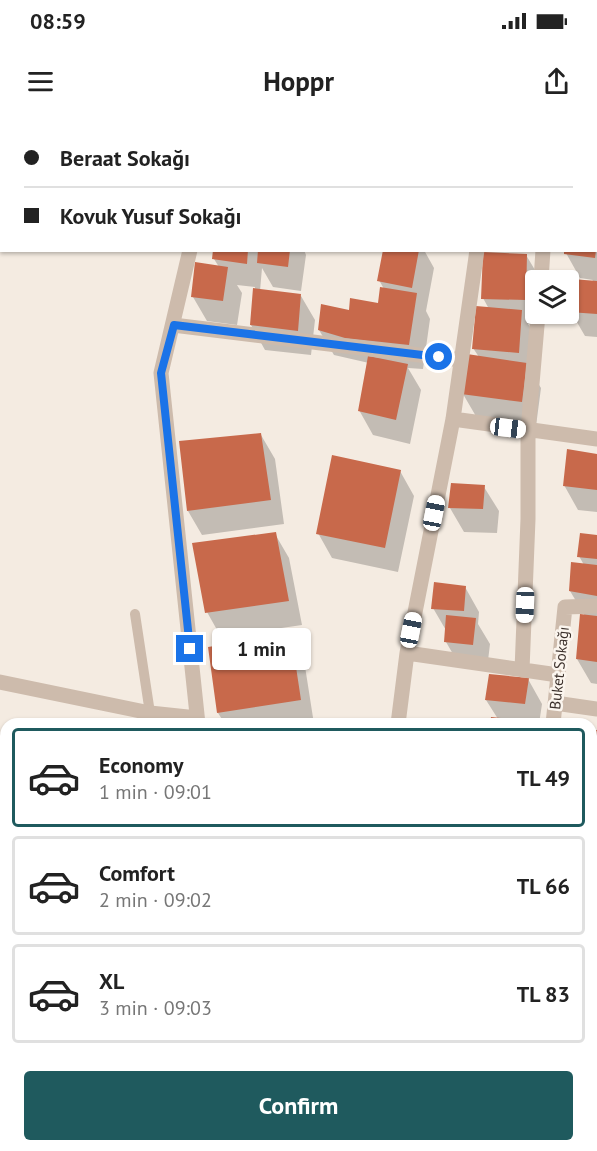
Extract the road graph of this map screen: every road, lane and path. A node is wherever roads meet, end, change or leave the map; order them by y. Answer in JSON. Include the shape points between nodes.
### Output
{"nodes":[{"id":1,"x":189,"y":252,"type":"edge"},
{"id":2,"x":477,"y":252,"type":"edge"},
{"id":3,"x":543,"y":252,"type":"edge"},
{"id":4,"x":542,"y":270,"type":"edge"},
{"id":5,"x":537,"y":324,"type":"edge"},
{"id":6,"x":174,"y":325,"type":"junction"},
{"id":7,"x":461,"y":360,"type":"junction"},
{"id":8,"x":453,"y":419,"type":"junction"},
{"id":9,"x":528,"y":430,"type":"junction"},
{"id":10,"x":597,"y":439,"type":"edge"},
{"id":11,"x":597,"y":606,"type":"edge"},
{"id":12,"x":135,"y":614,"type":"dead end"},
{"id":13,"x":407,"y":653,"type":"junction"},
{"id":14,"x":522,"y":670,"type":"junction"},
{"id":15,"x":558,"y":675,"type":"junction"},
{"id":16,"x":0,"y":682,"type":"edge"},
{"id":17,"x":555,"y":703,"type":"junction"},
{"id":18,"x":597,"y":709,"type":"edge"},
{"id":19,"x":150,"y":713,"type":"junction"},
{"id":20,"x":180,"y":718,"type":"edge"},
{"id":21,"x":198,"y":718,"type":"edge"},
{"id":22,"x":399,"y":718,"type":"edge"},
{"id":23,"x":554,"y":718,"type":"edge"}],
"edges":[{"from":1,"to":6,"type":"street"},
{"from":2,"to":7,"type":"street"},
{"from":3,"to":4,"type":"street"},
{"from":5,"to":9,"type":"street"},
{"from":6,"to":7,"type":"street"},
{"from":6,"to":21,"type":"street","via":[[161,373]]},
{"from":7,"to":8,"type":"street"},
{"from":8,"to":9,"type":"street"},
{"from":8,"to":13,"type":"street"},
{"from":9,"to":10,"type":"street"},
{"from":9,"to":14,"type":"street"},
{"from":11,"to":15,"type":"street","name":"Buket Sokağı","via":[[565,607]]},
{"from":12,"to":19,"type":"lane"},
{"from":13,"to":14,"type":"street"},
{"from":13,"to":22,"type":"street"},
{"from":14,"to":15,"type":"street"},
{"from":15,"to":17,"type":"street","name":"Buket Sokağı"},
{"from":16,"to":19,"type":"street"},
{"from":17,"to":18,"type":"street"},
{"from":17,"to":23,"type":"street","name":"Buket Sokağı"},
{"from":19,"to":20,"type":"street"}]}
